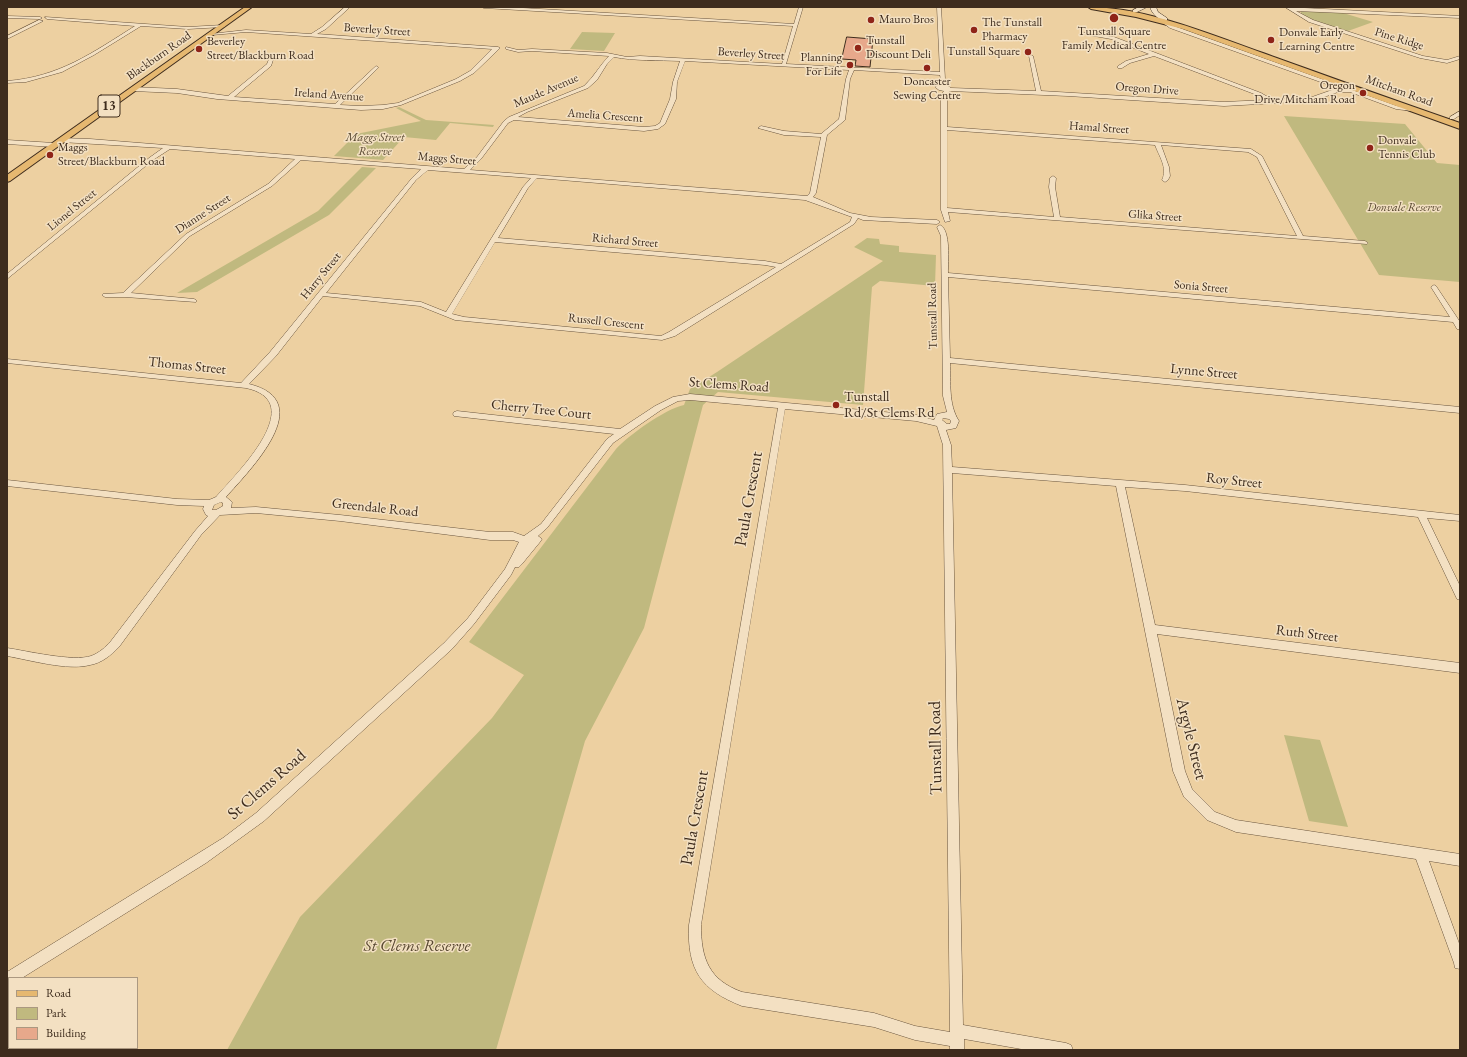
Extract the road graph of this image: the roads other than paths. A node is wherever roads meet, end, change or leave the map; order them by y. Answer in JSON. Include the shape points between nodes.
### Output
{"nodes":[{"id":1,"x":348,"y":7,"type":"edge"},
{"id":2,"x":484,"y":7,"type":"edge"},
{"id":3,"x":801,"y":7,"type":"edge"},
{"id":4,"x":1091,"y":7,"type":"edge"},
{"id":5,"x":1118,"y":7,"type":"edge"},
{"id":6,"x":1144,"y":7,"type":"edge"},
{"id":7,"x":1153,"y":7,"type":"edge"},
{"id":8,"x":248,"y":8,"type":"edge"},
{"id":9,"x":940,"y":8,"type":"edge"},
{"id":10,"x":1288,"y":8,"type":"edge"},
{"id":11,"x":1129,"y":10,"type":"edge"},
{"id":12,"x":7,"y":17,"type":"edge"},
{"id":13,"x":1460,"y":17,"type":"edge"},
{"id":14,"x":40,"y":20,"type":"junction"},
{"id":15,"x":1165,"y":20,"type":"junction"},
{"id":16,"x":139,"y":25,"type":"junction"},
{"id":17,"x":796,"y":25,"type":"junction"},
{"id":18,"x":188,"y":28,"type":"junction"},
{"id":19,"x":217,"y":30,"type":"junction"},
{"id":20,"x":246,"y":31,"type":"junction"},
{"id":21,"x":1083,"y":33,"type":"dead end"},
{"id":22,"x":314,"y":36,"type":"junction"},
{"id":23,"x":7,"y":38,"type":"edge"},
{"id":24,"x":493,"y":47,"type":"junction"},
{"id":25,"x":606,"y":54,"type":"junction"},
{"id":26,"x":1154,"y":54,"type":"junction"},
{"id":27,"x":615,"y":55,"type":"junction"},
{"id":28,"x":1031,"y":56,"type":"dead end"},
{"id":29,"x":1460,"y":58,"type":"edge"},
{"id":30,"x":271,"y":60,"type":"dead end"},
{"id":31,"x":685,"y":60,"type":"junction"},
{"id":32,"x":605,"y":63,"type":"junction"},
{"id":33,"x":785,"y":66,"type":"junction"},
{"id":34,"x":376,"y":67,"type":"dead end"},
{"id":35,"x":1120,"y":67,"type":"dead end"},
{"id":36,"x":850,"y":70,"type":"junction"},
{"id":37,"x":943,"y":77,"type":"junction"},
{"id":38,"x":7,"y":82,"type":"edge"},
{"id":39,"x":1331,"y":84,"type":"junction"},
{"id":40,"x":940,"y":87,"type":"junction"},
{"id":41,"x":135,"y":88,"type":"junction"},
{"id":42,"x":946,"y":89,"type":"junction"},
{"id":43,"x":1350,"y":91,"type":"junction"},
{"id":44,"x":1039,"y":92,"type":"junction"},
{"id":45,"x":1331,"y":92,"type":"junction"},
{"id":46,"x":229,"y":98,"type":"junction"},
{"id":47,"x":1272,"y":101,"type":"junction"},
{"id":48,"x":336,"y":106,"type":"junction"},
{"id":49,"x":1416,"y":110,"type":"junction"},
{"id":50,"x":1460,"y":112,"type":"edge"},
{"id":51,"x":511,"y":118,"type":"junction"},
{"id":52,"x":1452,"y":118,"type":"junction"},
{"id":53,"x":1460,"y":120,"type":"edge"},
{"id":54,"x":1460,"y":126,"type":"edge"},
{"id":55,"x":761,"y":128,"type":"dead end"},
{"id":56,"x":944,"y":128,"type":"junction"},
{"id":57,"x":823,"y":136,"type":"junction"},
{"id":58,"x":63,"y":139,"type":"junction"},
{"id":59,"x":7,"y":142,"type":"edge"},
{"id":60,"x":1157,"y":143,"type":"junction"},
{"id":61,"x":54,"y":146,"type":"junction"},
{"id":62,"x":167,"y":147,"type":"junction"},
{"id":63,"x":299,"y":158,"type":"junction"},
{"id":64,"x":423,"y":168,"type":"junction"},
{"id":65,"x":468,"y":171,"type":"junction"},
{"id":66,"x":533,"y":176,"type":"junction"},
{"id":67,"x":7,"y":178,"type":"edge"},
{"id":68,"x":1053,"y":178,"type":"dead end"},
{"id":69,"x":1165,"y":180,"type":"dead end"},
{"id":70,"x":811,"y":199,"type":"junction"},
{"id":71,"x":944,"y":210,"type":"junction"},
{"id":72,"x":856,"y":217,"type":"junction"},
{"id":73,"x":1057,"y":219,"type":"junction"},
{"id":74,"x":941,"y":224,"type":"junction"},
{"id":75,"x":1301,"y":238,"type":"junction"},
{"id":76,"x":494,"y":240,"type":"junction"},
{"id":77,"x":1365,"y":243,"type":"dead end"},
{"id":78,"x":780,"y":268,"type":"junction"},
{"id":79,"x":945,"y":275,"type":"junction"},
{"id":80,"x":7,"y":277,"type":"edge"},
{"id":81,"x":1434,"y":287,"type":"dead end"},
{"id":82,"x":320,"y":294,"type":"junction"},
{"id":83,"x":105,"y":295,"type":"dead end"},
{"id":84,"x":125,"y":295,"type":"junction"},
{"id":85,"x":194,"y":301,"type":"dead end"},
{"id":86,"x":448,"y":314,"type":"junction"},
{"id":87,"x":1455,"y":320,"type":"junction"},
{"id":88,"x":1460,"y":327,"type":"edge"},
{"id":89,"x":946,"y":360,"type":"junction"},
{"id":90,"x":7,"y":361,"type":"edge"},
{"id":91,"x":242,"y":386,"type":"junction"},
{"id":92,"x":946,"y":396,"type":"junction"},
{"id":93,"x":782,"y":405,"type":"junction"},
{"id":94,"x":1460,"y":410,"type":"edge"},
{"id":95,"x":457,"y":414,"type":"dead end"},
{"id":96,"x":952,"y":417,"type":"junction"},
{"id":97,"x":940,"y":420,"type":"junction"},
{"id":98,"x":952,"y":426,"type":"junction"},
{"id":99,"x":621,"y":432,"type":"junction"},
{"id":100,"x":947,"y":445,"type":"junction"},
{"id":101,"x":948,"y":467,"type":"junction"},
{"id":102,"x":7,"y":483,"type":"edge"},
{"id":103,"x":1120,"y":483,"type":"junction"},
{"id":104,"x":216,"y":504,"type":"junction"},
{"id":105,"x":256,"y":510,"type":"junction"},
{"id":106,"x":219,"y":513,"type":"junction"},
{"id":107,"x":1420,"y":514,"type":"junction"},
{"id":108,"x":1460,"y":518,"type":"edge"},
{"id":109,"x":198,"y":533,"type":"junction"},
{"id":110,"x":527,"y":542,"type":"junction"},
{"id":111,"x":1460,"y":596,"type":"edge"},
{"id":112,"x":1151,"y":629,"type":"junction"},
{"id":113,"x":7,"y":652,"type":"edge"},
{"id":114,"x":1460,"y":668,"type":"edge"},
{"id":115,"x":1420,"y":854,"type":"junction"},
{"id":116,"x":1460,"y":860,"type":"edge"},
{"id":117,"x":1460,"y":963,"type":"edge"},
{"id":118,"x":12,"y":977,"type":"edge"},
{"id":119,"x":957,"y":1040,"type":"edge"},
{"id":120,"x":1066,"y":1050,"type":"edge"}],
"edges":[{"from":1,"to":22,"type":"street"},
{"from":2,"to":17,"type":"street"},
{"from":3,"to":17,"type":"street"},
{"from":4,"to":11,"type":"main road"},
{"from":5,"to":11,"type":"main road"},
{"from":6,"to":11,"type":"main road"},
{"from":7,"to":15,"type":"main road","via":[[1155,13]]},
{"from":8,"to":19,"type":"main road","name":"Blackburn Road","number":"13"},
{"from":9,"to":37,"type":"street"},
{"from":10,"to":13,"type":"street","name":"Pine Ridge"},
{"from":10,"to":29,"type":"street","name":"Pine Ridge","via":[[1311,21],[1422,57],[1447,62]]},
{"from":11,"to":15,"type":"main road","name":"Mitcham Road"},
{"from":12,"to":14,"type":"street","name":"Beverley Street"},
{"from":14,"to":16,"type":"street","name":"Beverley Street"},
{"from":14,"to":23,"type":"street"},
{"from":15,"to":39,"type":"street","via":[[1172,27]]},
{"from":15,"to":49,"type":"main road","name":"Mitcham Road"},
{"from":15,"to":52,"type":"main road","name":"Mitcham Road"},
{"from":16,"to":18,"type":"street","name":"Beverley Street"},
{"from":16,"to":38,"type":"street","via":[[66,70],[35,80]]},
{"from":17,"to":33,"type":"street"},
{"from":18,"to":19,"type":"street","name":"Beverley Street"},
{"from":18,"to":19,"type":"street","name":"Beverley Street"},
{"from":19,"to":20,"type":"street","name":"Beverley Street"},
{"from":19,"to":20,"type":"street","name":"Beverley Street"},
{"from":19,"to":41,"type":"main road","name":"Blackburn Road","number":"13"},
{"from":20,"to":22,"type":"street","name":"Beverley Street"},
{"from":21,"to":26,"type":"street","via":[[1108,37]]},
{"from":22,"to":24,"type":"street","name":"Beverley Street"},
{"from":24,"to":25,"type":"street","name":"Beverley Street"},
{"from":24,"to":48,"type":"street","name":"Ireland Avenue","via":[[472,72],[463,78],[404,102],[377,108]]},
{"from":25,"to":27,"type":"street","name":"Beverley Street"},
{"from":25,"to":32,"type":"street","name":"Maude Avenue"},
{"from":26,"to":35,"type":"street"},
{"from":26,"to":47,"type":"street","via":[[1260,94]]},
{"from":27,"to":31,"type":"street","name":"Beverley Street","via":[[627,58]]},
{"from":27,"to":32,"type":"street","name":"Maude Avenue"},
{"from":28,"to":44,"type":"street"},
{"from":30,"to":46,"type":"street","via":[[269,65]]},
{"from":31,"to":33,"type":"street","name":"Beverley Street"},
{"from":31,"to":51,"type":"street","name":"Amelia Crescent","via":[[675,81],[673,99],[662,124],[656,128]]},
{"from":32,"to":51,"type":"street","name":"Maude Avenue","via":[[595,78],[582,89]]},
{"from":33,"to":36,"type":"street","name":"Beverley Street"},
{"from":34,"to":48,"type":"street"},
{"from":36,"to":37,"type":"street","name":"Beverley Street"},
{"from":36,"to":57,"type":"street","via":[[842,120]]},
{"from":37,"to":40,"type":"street"},
{"from":37,"to":42,"type":"street"},
{"from":39,"to":43,"type":"street"},
{"from":39,"to":45,"type":"street","via":[[1334,88]]},
{"from":40,"to":42,"type":"street"},
{"from":40,"to":42,"type":"street","name":"Oregon Drive"},
{"from":41,"to":46,"type":"street","name":"Ireland Avenue"},
{"from":41,"to":58,"type":"main road","name":"Blackburn Road","number":"13"},
{"from":42,"to":44,"type":"street","name":"Oregon Drive"},
{"from":42,"to":56,"type":"street"},
{"from":43,"to":45,"type":"street","name":"Oregon Drive"},
{"from":43,"to":49,"type":"street","via":[[1396,107]]},
{"from":44,"to":47,"type":"street","name":"Oregon Drive","via":[[1220,104]]},
{"from":45,"to":47,"type":"street","name":"Oregon Drive","via":[[1313,99]]},
{"from":46,"to":48,"type":"street","name":"Ireland Avenue"},
{"from":49,"to":54,"type":"main road","name":"Mitcham Road"},
{"from":50,"to":52,"type":"street"},
{"from":51,"to":65,"type":"street","name":"Maude Avenue"},
{"from":52,"to":53,"type":"main road","name":"Mitcham Road"},
{"from":55,"to":57,"type":"street","via":[[784,133]]},
{"from":56,"to":60,"type":"street","name":"Hamal Street"},
{"from":56,"to":71,"type":"street"},
{"from":57,"to":70,"type":"street"},
{"from":58,"to":61,"type":"main road","name":"Blackburn Road","number":"13"},
{"from":58,"to":62,"type":"street","name":"Maggs Street"},
{"from":59,"to":61,"type":"street"},
{"from":60,"to":69,"type":"street","via":[[1167,172]]},
{"from":60,"to":75,"type":"street","name":"Hamal Street","via":[[1253,152],[1259,156]]},
{"from":61,"to":67,"type":"main road","name":"Blackburn Road","number":"13"},
{"from":62,"to":63,"type":"street","name":"Maggs Street"},
{"from":62,"to":80,"type":"street","name":"Lionel Street"},
{"from":63,"to":64,"type":"street","name":"Maggs Street"},
{"from":63,"to":84,"type":"street","name":"Dianne Street","via":[[270,185],[188,235]]},
{"from":64,"to":65,"type":"street","name":"Maggs Street"},
{"from":64,"to":82,"type":"street","name":"Harry Street"},
{"from":65,"to":66,"type":"street","name":"Maggs Street"},
{"from":66,"to":70,"type":"street","name":"Maggs Street"},
{"from":66,"to":76,"type":"street"},
{"from":68,"to":73,"type":"street"},
{"from":70,"to":72,"type":"street","name":"Maggs Street","via":[[842,215]]},
{"from":71,"to":73,"type":"street","name":"Glika Street"},
{"from":71,"to":74,"type":"street"},
{"from":72,"to":74,"type":"street","name":"Maggs Street"},
{"from":72,"to":78,"type":"street","name":"Russell Crescent","via":[[852,223]]},
{"from":73,"to":75,"type":"street","name":"Glika Street"},
{"from":74,"to":79,"type":"street","name":"Tunstall Road","via":[[944,236]]},
{"from":75,"to":77,"type":"street","name":"Glika Street"},
{"from":76,"to":78,"type":"street","name":"Richard Street","via":[[755,263]]},
{"from":76,"to":86,"type":"street"},
{"from":78,"to":86,"type":"street","name":"Russell Crescent","via":[[662,338],[459,319]]},
{"from":79,"to":87,"type":"street","name":"Sonia Street"},
{"from":79,"to":89,"type":"street","name":"Tunstall Road"},
{"from":81,"to":87,"type":"street"},
{"from":82,"to":86,"type":"street","name":"Russell Crescent","via":[[421,304]]},
{"from":82,"to":91,"type":"street","name":"Harry Street","via":[[274,354]]},
{"from":83,"to":84,"type":"street"},
{"from":84,"to":85,"type":"street"},
{"from":87,"to":88,"type":"street"},
{"from":89,"to":92,"type":"street","name":"Tunstall Road"},
{"from":89,"to":94,"type":"street","name":"Lynne Street"},
{"from":90,"to":91,"type":"street","name":"Thomas Street"},
{"from":91,"to":104,"type":"street","name":"Thomas Street","via":[[257,390],[269,398],[275,409],[276,420],[268,439]]},
{"from":92,"to":96,"type":"street","name":"Tunstall Road"},
{"from":92,"to":97,"type":"street","name":"Tunstall Road"},
{"from":93,"to":97,"type":"street","name":"St Clems Road"},
{"from":93,"to":99,"type":"street","name":"St Clems Road","via":[[681,398],[658,408]]},
{"from":93,"to":119,"type":"street","name":"Paula Crescent","via":[[695,925],[694,938],[698,959],[712,982],[721,990],[742,999],[874,1020],[915,1033]]},
{"from":95,"to":99,"type":"street","name":"Cherry Tree Court"},
{"from":96,"to":97,"type":"street"},
{"from":96,"to":98,"type":"street","name":"Tunstall Road","via":[[955,423]]},
{"from":97,"to":98,"type":"street","via":[[947,427]]},
{"from":97,"to":100,"type":"street","name":"Tunstall Road"},
{"from":98,"to":100,"type":"street","name":"Tunstall Road"},
{"from":99,"to":110,"type":"street","name":"St Clems Road","via":[[604,448],[544,526],[539,537]]},
{"from":100,"to":101,"type":"street","name":"Tunstall Road"},
{"from":101,"to":103,"type":"street","name":"Roy Street"},
{"from":101,"to":119,"type":"street","name":"Tunstall Road"},
{"from":102,"to":104,"type":"street","name":"Greendale Road"},
{"from":103,"to":107,"type":"street","name":"Roy Street"},
{"from":103,"to":112,"type":"street","name":"Argyle Street"},
{"from":104,"to":105,"type":"street","name":"Greendale Road"},
{"from":104,"to":106,"type":"street","name":"Greendale Road","via":[[211,514]]},
{"from":104,"to":106,"type":"street","name":"Thomas Street","via":[[226,508]]},
{"from":104,"to":109,"type":"street","name":"Thomas Street"},
{"from":105,"to":106,"type":"street","name":"Greendale Road"},
{"from":105,"to":110,"type":"street","name":"Greendale Road"},
{"from":106,"to":109,"type":"street","name":"Thomas Street"},
{"from":107,"to":108,"type":"street","name":"Roy Street"},
{"from":107,"to":111,"type":"street"},
{"from":109,"to":113,"type":"street","name":"Thomas Street","via":[[115,644],[100,657],[80,662]]},
{"from":110,"to":118,"type":"street","name":"St Clems Road","via":[[527,553],[508,572],[471,621],[448,646],[250,825],[202,859]]},
{"from":112,"to":114,"type":"street","name":"Ruth Street"},
{"from":112,"to":115,"type":"street","name":"Argyle Street","via":[[1179,771],[1188,793],[1211,816],[1236,826]]},
{"from":115,"to":116,"type":"street","name":"Argyle Street"},
{"from":115,"to":117,"type":"street"},
{"from":119,"to":120,"type":"street","name":"Paula Crescent"}]}
